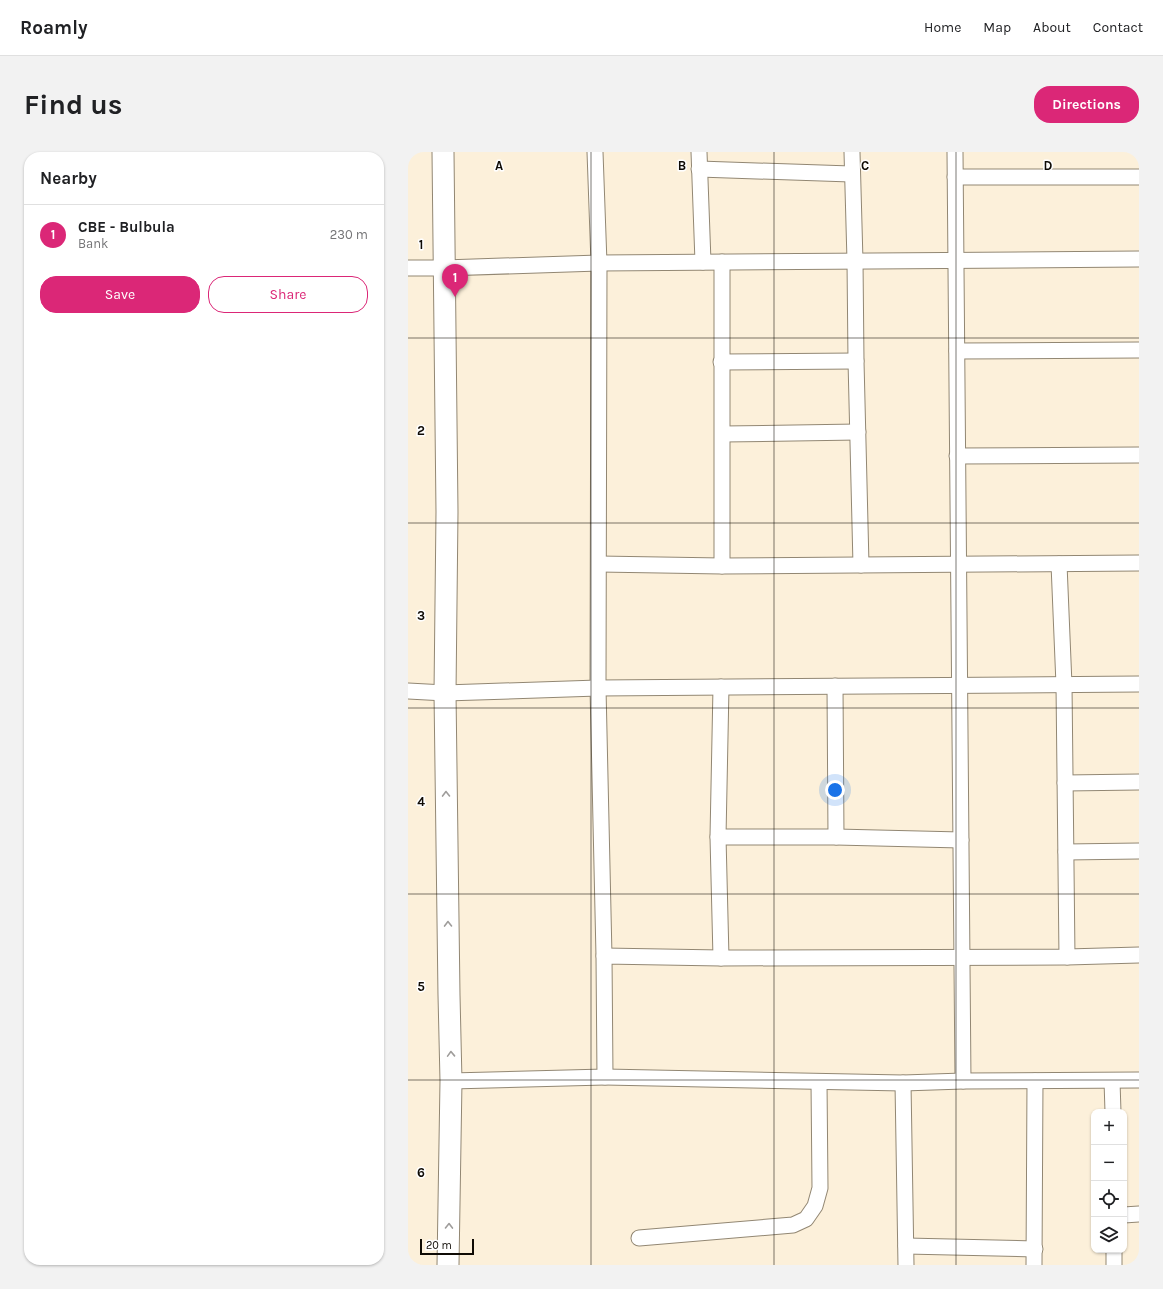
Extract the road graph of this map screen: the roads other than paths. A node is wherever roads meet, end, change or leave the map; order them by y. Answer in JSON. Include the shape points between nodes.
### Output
{"nodes":[{"id":1,"x":443,"y":152,"type":"edge"},
{"id":2,"x":595,"y":152,"type":"edge"},
{"id":3,"x":699,"y":152,"type":"edge"},
{"id":4,"x":852,"y":152,"type":"edge"},
{"id":5,"x":955,"y":152,"type":"edge"},
{"id":6,"x":699,"y":169,"type":"junction"},
{"id":7,"x":851,"y":174,"type":"junction"},
{"id":8,"x":955,"y":177,"type":"junction"},
{"id":9,"x":1139,"y":177,"type":"edge"},
{"id":10,"x":1139,"y":259,"type":"edge"},
{"id":11,"x":956,"y":260,"type":"junction"},
{"id":12,"x":855,"y":261,"type":"junction"},
{"id":13,"x":703,"y":262,"type":"junction"},
{"id":14,"x":722,"y":262,"type":"junction"},
{"id":15,"x":599,"y":263,"type":"junction"},
{"id":16,"x":408,"y":268,"type":"edge"},
{"id":17,"x":444,"y":268,"type":"junction"},
{"id":18,"x":1139,"y":350,"type":"edge"},
{"id":19,"x":956,"y":351,"type":"junction"},
{"id":20,"x":856,"y":361,"type":"junction"},
{"id":21,"x":721,"y":362,"type":"junction"},
{"id":22,"x":858,"y":432,"type":"junction"},
{"id":23,"x":723,"y":434,"type":"junction"},
{"id":24,"x":1139,"y":455,"type":"edge"},
{"id":25,"x":957,"y":456,"type":"junction"},
{"id":26,"x":1139,"y":563,"type":"edge"},
{"id":27,"x":599,"y":564,"type":"junction"},
{"id":28,"x":959,"y":564,"type":"junction"},
{"id":29,"x":1059,"y":564,"type":"junction"},
{"id":30,"x":861,"y":565,"type":"junction"},
{"id":31,"x":722,"y":566,"type":"junction"},
{"id":32,"x":1139,"y":684,"type":"edge"},
{"id":33,"x":960,"y":685,"type":"junction"},
{"id":34,"x":1064,"y":685,"type":"junction"},
{"id":35,"x":835,"y":686,"type":"junction"},
{"id":36,"x":721,"y":687,"type":"junction"},
{"id":37,"x":598,"y":688,"type":"junction"},
{"id":38,"x":408,"y":691,"type":"edge"},
{"id":39,"x":445,"y":693,"type":"junction"},
{"id":40,"x":1139,"y":782,"type":"edge"},
{"id":41,"x":1065,"y":783,"type":"junction"},
{"id":42,"x":718,"y":837,"type":"junction"},
{"id":43,"x":836,"y":837,"type":"junction"},
{"id":44,"x":961,"y":840,"type":"junction"},
{"id":45,"x":1139,"y":851,"type":"edge"},
{"id":46,"x":1066,"y":852,"type":"junction"},
{"id":47,"x":1139,"y":955,"type":"edge"},
{"id":48,"x":604,"y":956,"type":"junction"},
{"id":49,"x":962,"y":957,"type":"junction"},
{"id":50,"x":1067,"y":957,"type":"junction"},
{"id":51,"x":721,"y":958,"type":"junction"},
{"id":52,"x":605,"y":1077,"type":"junction"},
{"id":53,"x":1139,"y":1080,"type":"edge"},
{"id":54,"x":451,"y":1081,"type":"junction"},
{"id":55,"x":963,"y":1081,"type":"junction"},
{"id":56,"x":1035,"y":1081,"type":"junction"},
{"id":57,"x":1112,"y":1081,"type":"junction"},
{"id":58,"x":819,"y":1082,"type":"junction"},
{"id":59,"x":903,"y":1083,"type":"junction"},
{"id":60,"x":1112,"y":1109,"type":"edge"},
{"id":61,"x":1139,"y":1214,"type":"edge"},
{"id":62,"x":1127,"y":1215,"type":"edge"},
{"id":63,"x":639,"y":1238,"type":"dead end"},
{"id":64,"x":906,"y":1246,"type":"junction"},
{"id":65,"x":1035,"y":1249,"type":"junction"},
{"id":66,"x":1114,"y":1253,"type":"edge"},
{"id":67,"x":448,"y":1265,"type":"edge"},
{"id":68,"x":906,"y":1265,"type":"edge"},
{"id":69,"x":1034,"y":1265,"type":"edge"},
{"id":70,"x":1114,"y":1265,"type":"edge"}],
"edges":[{"from":1,"to":17,"type":"main road"},
{"from":2,"to":15,"type":"street"},
{"from":3,"to":6,"type":"street"},
{"from":4,"to":7,"type":"street"},
{"from":5,"to":8,"type":"street"},
{"from":6,"to":7,"type":"street"},
{"from":6,"to":13,"type":"street"},
{"from":7,"to":12,"type":"street"},
{"from":8,"to":9,"type":"street"},
{"from":8,"to":11,"type":"street"},
{"from":10,"to":11,"type":"street"},
{"from":11,"to":12,"type":"street"},
{"from":11,"to":19,"type":"street"},
{"from":12,"to":14,"type":"street"},
{"from":12,"to":20,"type":"street"},
{"from":13,"to":14,"type":"street"},
{"from":13,"to":15,"type":"street"},
{"from":14,"to":21,"type":"street"},
{"from":15,"to":17,"type":"street"},
{"from":15,"to":27,"type":"street"},
{"from":16,"to":17,"type":"street"},
{"from":17,"to":39,"type":"main road","via":[[447,512]]},
{"from":18,"to":19,"type":"street"},
{"from":19,"to":25,"type":"street"},
{"from":20,"to":21,"type":"street"},
{"from":20,"to":22,"type":"street"},
{"from":21,"to":23,"type":"street"},
{"from":22,"to":23,"type":"street"},
{"from":22,"to":30,"type":"street"},
{"from":23,"to":31,"type":"street"},
{"from":24,"to":25,"type":"street"},
{"from":25,"to":28,"type":"street"},
{"from":26,"to":29,"type":"street"},
{"from":27,"to":31,"type":"street"},
{"from":27,"to":37,"type":"street"},
{"from":28,"to":29,"type":"street"},
{"from":28,"to":30,"type":"street"},
{"from":28,"to":33,"type":"street"},
{"from":29,"to":34,"type":"street"},
{"from":30,"to":31,"type":"street"},
{"from":32,"to":34,"type":"street"},
{"from":33,"to":34,"type":"street"},
{"from":33,"to":35,"type":"street"},
{"from":33,"to":44,"type":"street"},
{"from":34,"to":41,"type":"street"},
{"from":35,"to":36,"type":"street"},
{"from":35,"to":43,"type":"street"},
{"from":36,"to":37,"type":"street"},
{"from":36,"to":42,"type":"street"},
{"from":37,"to":39,"type":"street"},
{"from":37,"to":48,"type":"street"},
{"from":38,"to":39,"type":"street"},
{"from":54,"to":39,"type":"main road","one_way":true},
{"from":40,"to":41,"type":"street"},
{"from":41,"to":46,"type":"street"},
{"from":42,"to":43,"type":"street"},
{"from":42,"to":51,"type":"street"},
{"from":43,"to":44,"type":"street"},
{"from":44,"to":49,"type":"street"},
{"from":45,"to":46,"type":"street"},
{"from":46,"to":50,"type":"street"},
{"from":47,"to":50,"type":"street"},
{"from":48,"to":51,"type":"street"},
{"from":48,"to":52,"type":"street"},
{"from":49,"to":50,"type":"street"},
{"from":49,"to":51,"type":"street"},
{"from":49,"to":55,"type":"street"},
{"from":52,"to":54,"type":"street"},
{"from":52,"to":58,"type":"street"},
{"from":53,"to":57,"type":"street"},
{"from":67,"to":54,"type":"main road","one_way":true},
{"from":55,"to":56,"type":"street"},
{"from":55,"to":59,"type":"street"},
{"from":56,"to":57,"type":"street"},
{"from":56,"to":65,"type":"street"},
{"from":57,"to":60,"type":"street"},
{"from":58,"to":59,"type":"street"},
{"from":58,"to":63,"type":"street","via":[[820,1188],[815,1206],[806,1219],[793,1225]]},
{"from":59,"to":64,"type":"street"},
{"from":61,"to":62,"type":"street"},
{"from":64,"to":65,"type":"street"},
{"from":64,"to":68,"type":"street"},
{"from":65,"to":69,"type":"street"},
{"from":66,"to":70,"type":"street"}]}
